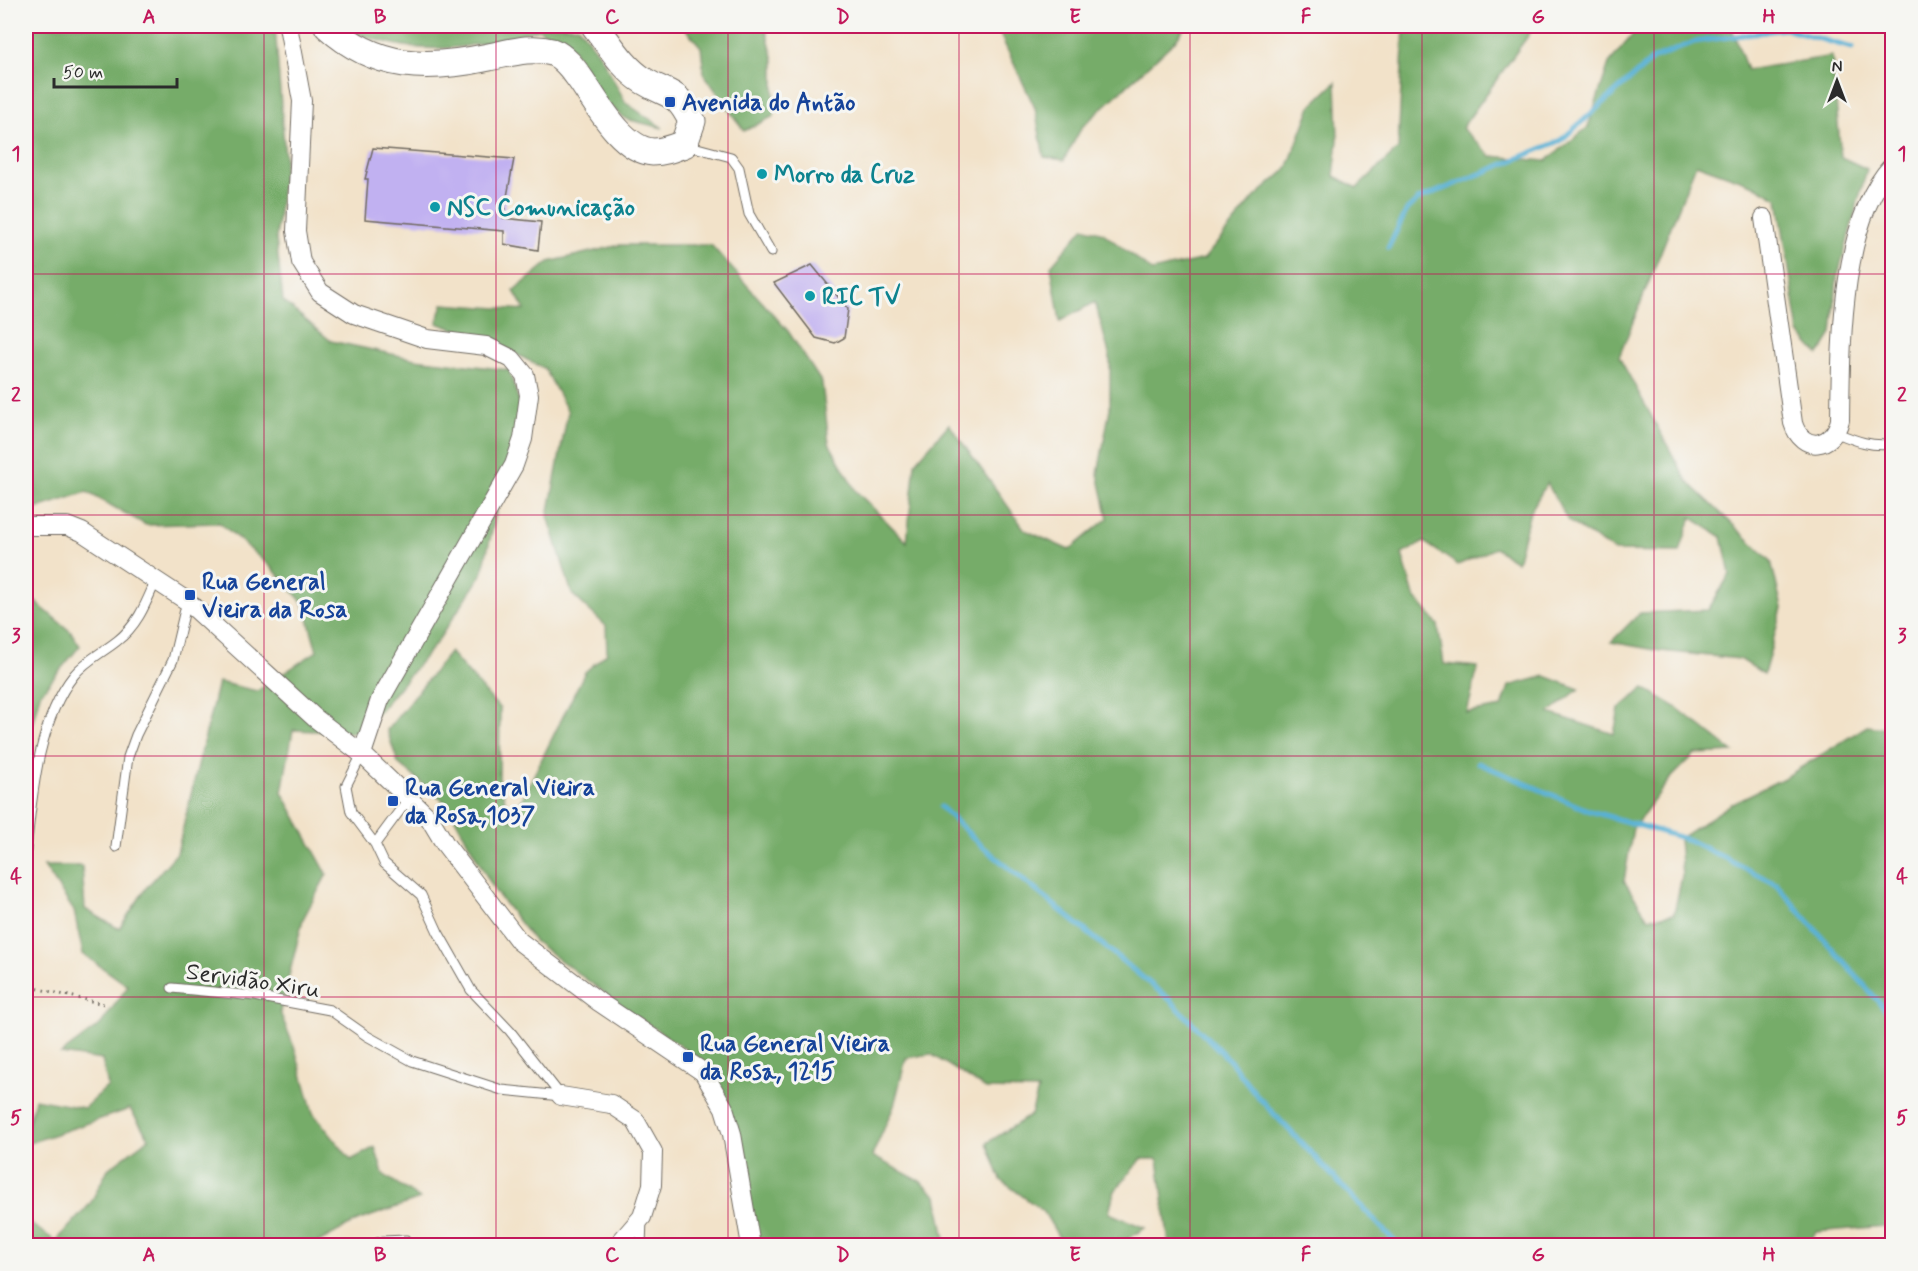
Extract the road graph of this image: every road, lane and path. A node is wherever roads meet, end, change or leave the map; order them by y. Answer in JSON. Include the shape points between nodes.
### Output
{"nodes":[{"id":1,"x":288,"y":26,"type":"edge"},
{"id":2,"x":328,"y":26,"type":"edge"},
{"id":3,"x":595,"y":26,"type":"edge"},
{"id":4,"x":684,"y":144,"type":"junction"},
{"id":5,"x":1893,"y":166,"type":"edge"},
{"id":6,"x":1764,"y":218,"type":"dead end"},
{"id":7,"x":771,"y":252,"type":"dead end"},
{"id":8,"x":1837,"y":433,"type":"junction"},
{"id":9,"x":1893,"y":444,"type":"edge"},
{"id":10,"x":26,"y":526,"type":"edge"},
{"id":11,"x":156,"y":580,"type":"junction"},
{"id":12,"x":187,"y":601,"type":"junction"},
{"id":13,"x":362,"y":754,"type":"junction"},
{"id":14,"x":409,"y":798,"type":"junction"},
{"id":15,"x":375,"y":844,"type":"junction"},
{"id":16,"x":116,"y":848,"type":"dead end"},
{"id":17,"x":26,"y":851,"type":"edge"},
{"id":18,"x":26,"y":987,"type":"edge"},
{"id":19,"x":172,"y":988,"type":"dead end"},
{"id":20,"x":104,"y":1004,"type":"dead end"},
{"id":21,"x":561,"y":1096,"type":"junction"},
{"id":22,"x":642,"y":1217,"type":"junction"},
{"id":23,"x":406,"y":1240,"type":"dead end"},
{"id":24,"x":369,"y":1245,"type":"edge"},
{"id":25,"x":617,"y":1245,"type":"edge"},
{"id":26,"x":641,"y":1245,"type":"edge"},
{"id":27,"x":751,"y":1245,"type":"edge"}],
"edges":[{"from":1,"to":13,"type":"street","via":[[302,101],[296,231],[301,262],[320,292],[354,314],[427,339],[486,346],[512,359],[525,375],[529,395],[523,439],[514,465],[380,700]]},
{"from":2,"to":4,"type":"street","via":[[346,42],[376,58],[422,66],[528,49],[554,52],[571,66],[612,126],[635,144],[650,152]]},
{"from":3,"to":4,"type":"street","via":[[623,63],[644,81],[671,92],[684,104],[692,121]]},
{"from":4,"to":7,"type":"lane","via":[[731,158],[739,168],[749,214]]},
{"from":5,"to":8,"type":"street","via":[[1868,206],[1849,278],[1843,315]]},
{"from":6,"to":8,"type":"street","via":[[1793,423],[1797,434],[1816,444]]},
{"from":8,"to":9,"type":"lane","via":[[1878,446]]},
{"from":10,"to":11,"type":"street","via":[[67,526]]},
{"from":11,"to":12,"type":"street"},
{"from":11,"to":17,"type":"lane","via":[[132,627],[73,675],[59,700],[35,772]]},
{"from":12,"to":13,"type":"street","via":[[315,718]]},
{"from":12,"to":16,"type":"lane","via":[[173,660],[128,757]]},
{"from":13,"to":14,"type":"street"},
{"from":13,"to":15,"type":"lane","via":[[346,786],[351,813]]},
{"from":14,"to":15,"type":"lane"},
{"from":14,"to":27,"type":"street","via":[[430,819],[519,941],[599,1002],[703,1072],[712,1084],[732,1134]]},
{"from":15,"to":21,"type":"lane","via":[[384,862],[421,895],[471,990],[510,1031]]},
{"from":18,"to":20,"type":"path"},
{"from":19,"to":21,"type":"lane","name":"Servidão Xiru","via":[[255,996],[330,1010],[412,1061],[502,1090]]},
{"from":21,"to":22,"type":"street","via":[[611,1104],[635,1120],[653,1152],[652,1185]]},
{"from":22,"to":25,"type":"street"},
{"from":22,"to":26,"type":"lane"},
{"from":23,"to":24,"type":"lane"}]}
